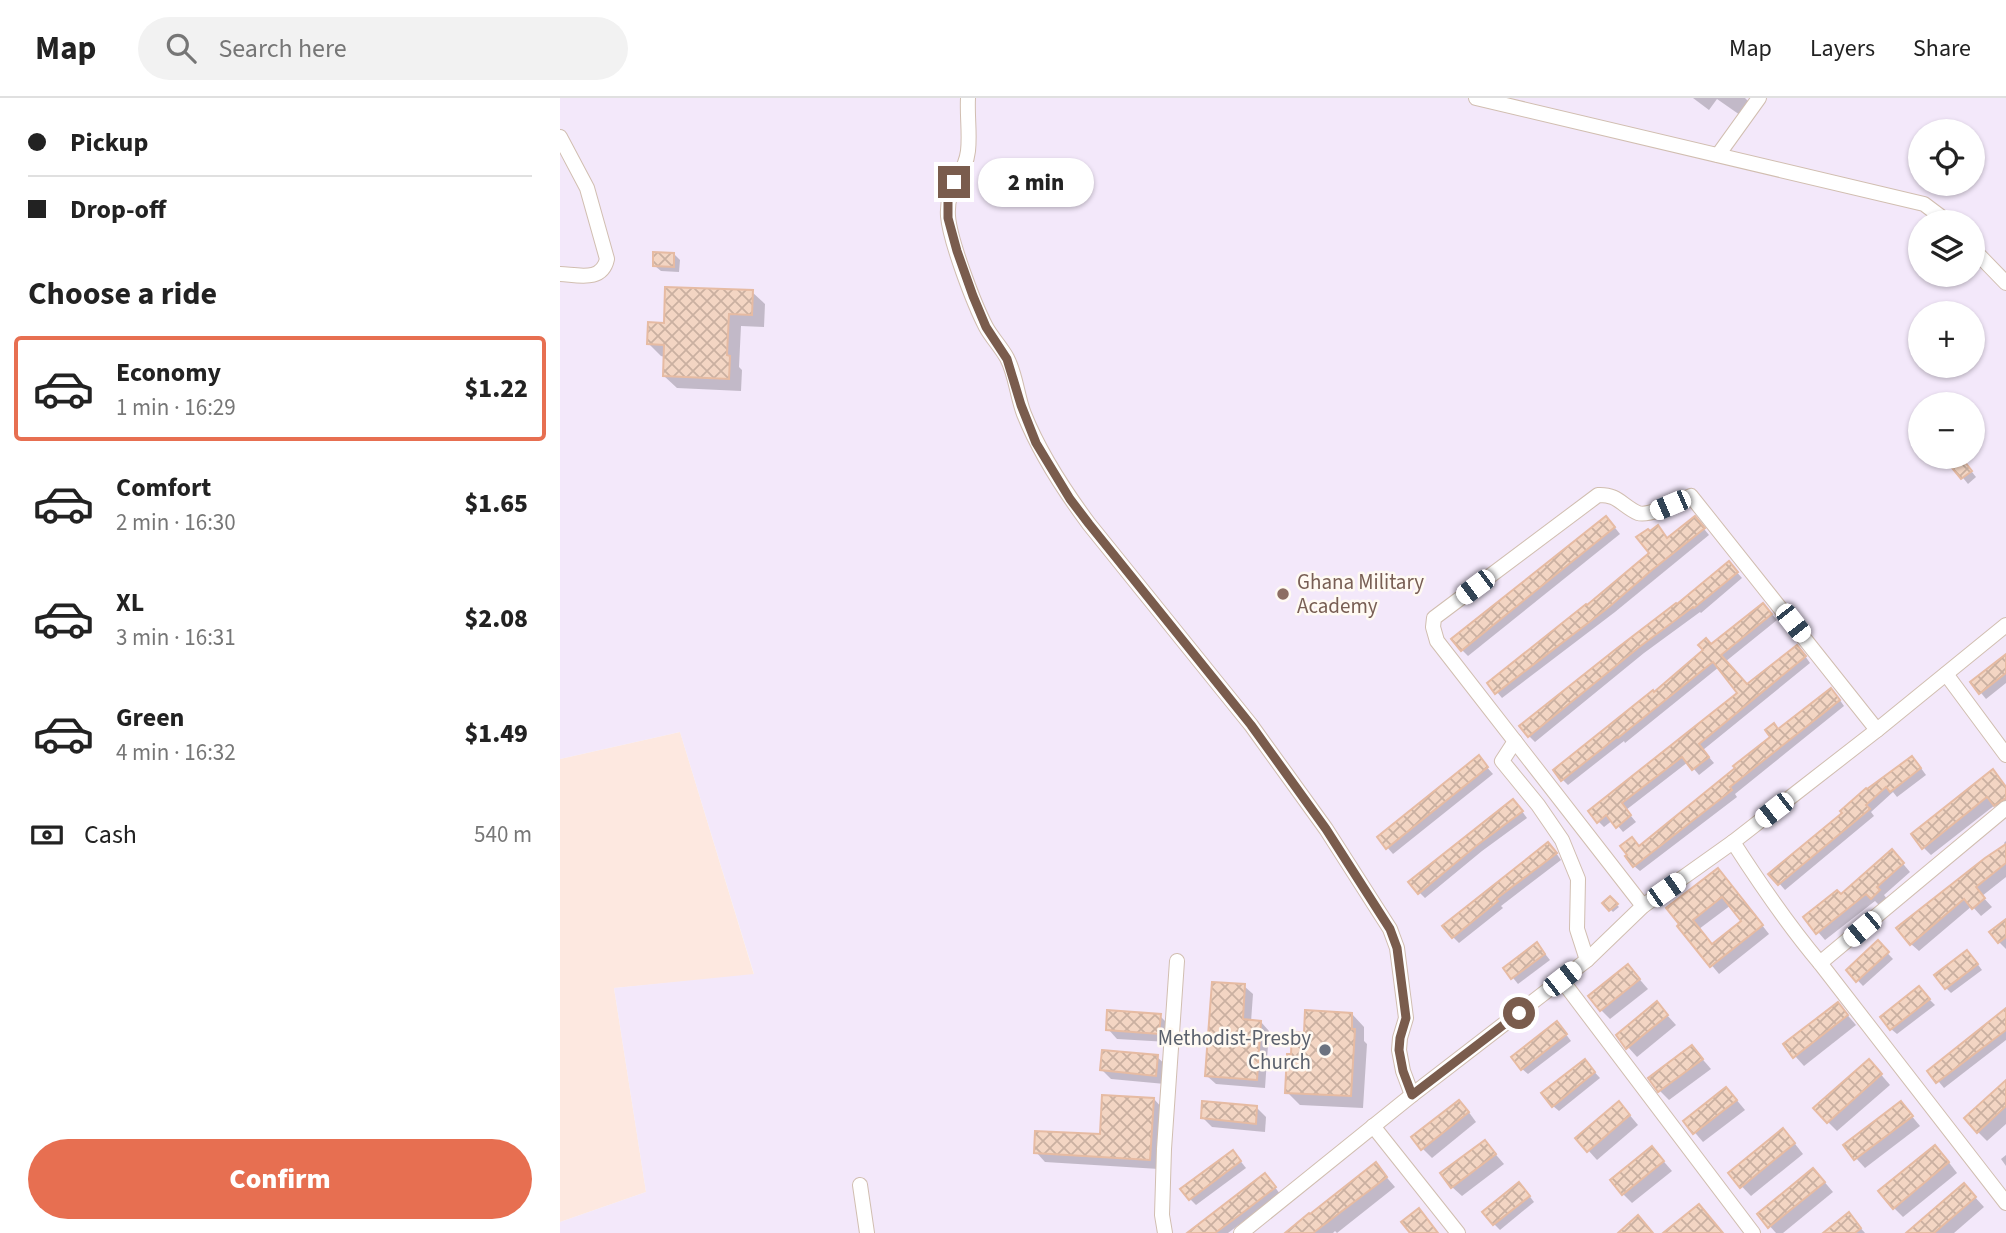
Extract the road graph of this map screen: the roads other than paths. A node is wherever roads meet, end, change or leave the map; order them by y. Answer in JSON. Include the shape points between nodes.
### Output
{"nodes":[{"id":1,"x":968,"y":98,"type":"edge"},
{"id":2,"x":1476,"y":98,"type":"edge"},
{"id":3,"x":1759,"y":98,"type":"edge"},
{"id":4,"x":560,"y":137,"type":"edge"},
{"id":5,"x":1718,"y":155,"type":"junction"},
{"id":6,"x":1932,"y":210,"type":"edge"},
{"id":7,"x":1985,"y":261,"type":"edge"},
{"id":8,"x":560,"y":274,"type":"edge"},
{"id":9,"x":2006,"y":283,"type":"edge"},
{"id":10,"x":2006,"y":625,"type":"edge"},
{"id":11,"x":1946,"y":674,"type":"junction"},
{"id":12,"x":1877,"y":730,"type":"junction"},
{"id":13,"x":1515,"y":741,"type":"junction"},
{"id":14,"x":2006,"y":755,"type":"edge"},
{"id":15,"x":2006,"y":808,"type":"edge"},
{"id":16,"x":1733,"y":842,"type":"junction"},
{"id":17,"x":1643,"y":906,"type":"junction"},
{"id":18,"x":1587,"y":960,"type":"junction"},
{"id":19,"x":1177,"y":961,"type":"dead end"},
{"id":20,"x":1820,"y":963,"type":"junction"},
{"id":21,"x":1562,"y":979,"type":"junction"},
{"id":22,"x":1412,"y":1095,"type":"junction"},
{"id":23,"x":1373,"y":1126,"type":"junction"},
{"id":24,"x":860,"y":1185,"type":"dead end"},
{"id":25,"x":2006,"y":1203,"type":"edge"},
{"id":26,"x":867,"y":1233,"type":"edge"},
{"id":27,"x":1165,"y":1233,"type":"edge"},
{"id":28,"x":1241,"y":1233,"type":"edge"},
{"id":29,"x":1458,"y":1233,"type":"edge"},
{"id":30,"x":1753,"y":1233,"type":"edge"}],
"edges":[{"from":1,"to":22,"type":"street","via":[[968,151],[948,199],[948,218],[973,296],[1007,359],[1036,443],[1089,524],[1251,725],[1390,929],[1397,948],[1406,1018],[1399,1050]]},
{"from":2,"to":5,"type":"street"},
{"from":3,"to":5,"type":"street"},
{"from":4,"to":8,"type":"street","via":[[587,188],[607,259],[601,273]]},
{"from":5,"to":6,"type":"street","via":[[1924,204]]},
{"from":7,"to":9,"type":"street"},
{"from":10,"to":11,"type":"street"},
{"from":11,"to":12,"type":"street"},
{"from":11,"to":14,"type":"street"},
{"from":12,"to":13,"type":"street","via":[[1691,496],[1639,513],[1609,494],[1598,495],[1434,618],[1437,640]]},
{"from":12,"to":16,"type":"street"},
{"from":13,"to":17,"type":"street"},
{"from":13,"to":18,"type":"street","via":[[1502,761],[1562,840],[1578,879],[1577,929]]},
{"from":15,"to":20,"type":"street"},
{"from":16,"to":17,"type":"street"},
{"from":16,"to":20,"type":"street"},
{"from":17,"to":18,"type":"street"},
{"from":18,"to":21,"type":"street"},
{"from":19,"to":27,"type":"street","via":[[1164,1149]]},
{"from":20,"to":25,"type":"street"},
{"from":21,"to":22,"type":"street"},
{"from":21,"to":30,"type":"street"},
{"from":22,"to":23,"type":"street"},
{"from":23,"to":28,"type":"street"},
{"from":23,"to":29,"type":"street"},
{"from":24,"to":26,"type":"street"}]}
